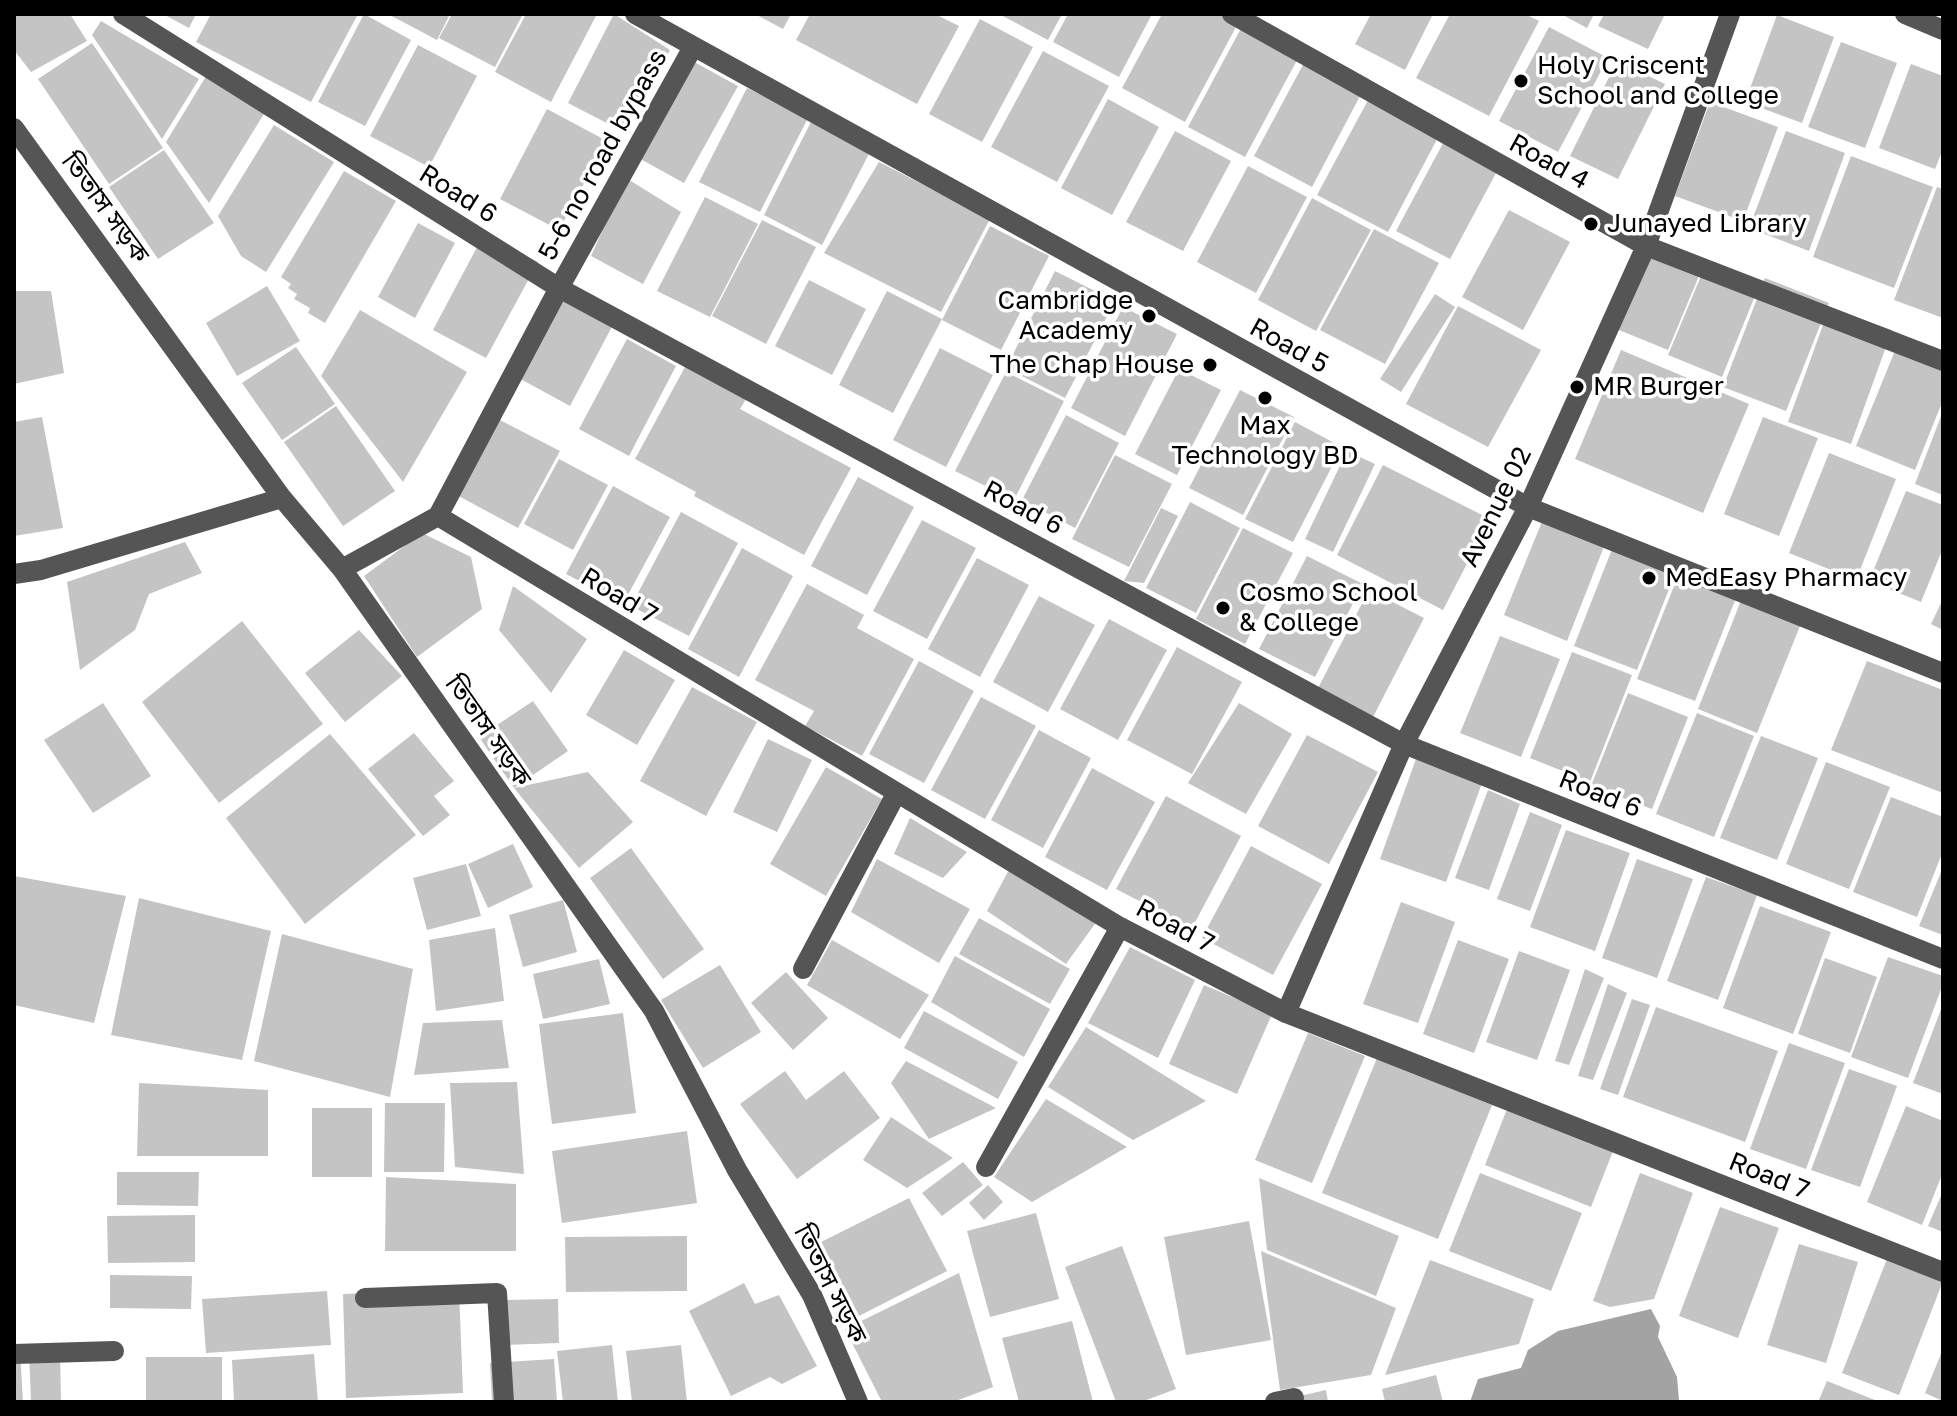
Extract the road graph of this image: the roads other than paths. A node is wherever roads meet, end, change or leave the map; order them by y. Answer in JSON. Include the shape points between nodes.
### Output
{"nodes":[{"id":1,"x":123,"y":14,"type":"edge"},
{"id":2,"x":635,"y":14,"type":"edge"},
{"id":3,"x":1232,"y":14,"type":"edge"},
{"id":4,"x":1730,"y":14,"type":"edge"},
{"id":5,"x":1905,"y":14,"type":"edge"},
{"id":6,"x":1943,"y":30,"type":"edge"},
{"id":7,"x":693,"y":47,"type":"junction"},
{"id":8,"x":14,"y":128,"type":"edge"},
{"id":9,"x":1646,"y":246,"type":"junction"},
{"id":10,"x":559,"y":288,"type":"junction"},
{"id":11,"x":1943,"y":361,"type":"edge"},
{"id":12,"x":282,"y":498,"type":"junction"},
{"id":13,"x":1528,"y":507,"type":"junction"},
{"id":14,"x":438,"y":516,"type":"junction"},
{"id":15,"x":342,"y":569,"type":"junction"},
{"id":16,"x":14,"y":574,"type":"edge"},
{"id":17,"x":1943,"y":673,"type":"edge"},
{"id":18,"x":1404,"y":744,"type":"junction"},
{"id":19,"x":896,"y":794,"type":"junction"},
{"id":20,"x":1120,"y":927,"type":"junction"},
{"id":21,"x":1943,"y":959,"type":"edge"},
{"id":22,"x":803,"y":969,"type":"dead end"},
{"id":23,"x":1286,"y":1013,"type":"junction"},
{"id":24,"x":986,"y":1167,"type":"dead end"},
{"id":25,"x":1943,"y":1272,"type":"edge"},
{"id":26,"x":365,"y":1298,"type":"dead end"},
{"id":27,"x":114,"y":1351,"type":"dead end"},
{"id":28,"x":14,"y":1354,"type":"edge"},
{"id":29,"x":504,"y":1402,"type":"edge"},
{"id":30,"x":858,"y":1402,"type":"edge"}],
"edges":[{"from":1,"to":10,"type":"street","name":"Road 6"},
{"from":2,"to":7,"type":"street","name":"Road 5"},
{"from":3,"to":9,"type":"street","name":"Road 4"},
{"from":4,"to":9,"type":"street","name":"Avenue 02"},
{"from":5,"to":6,"type":"street"},
{"from":7,"to":10,"type":"street","name":"5-6 no road bypass"},
{"from":7,"to":13,"type":"street","name":"Road 5"},
{"from":8,"to":12,"type":"street","name":"তিতাস সড়ক"},
{"from":9,"to":11,"type":"street","name":"Road 4"},
{"from":9,"to":13,"type":"street","name":"Avenue 02"},
{"from":10,"to":14,"type":"street","name":"5-6 no road bypass"},
{"from":10,"to":18,"type":"street","name":"Road 6"},
{"from":12,"to":15,"type":"street","name":"তিতাস সড়ক"},
{"from":12,"to":16,"type":"street"},
{"from":13,"to":17,"type":"street","name":"Road 5"},
{"from":13,"to":18,"type":"street","name":"Avenue 02"},
{"from":14,"to":15,"type":"street"},
{"from":14,"to":19,"type":"street","name":"Road 7"},
{"from":15,"to":30,"type":"street","name":"তিতাস সড়ক","via":[[663,1025],[737,1170],[812,1295]]},
{"from":18,"to":21,"type":"street","name":"Road 6"},
{"from":18,"to":23,"type":"street","name":"Avenue 02"},
{"from":19,"to":20,"type":"street","name":"Road 7"},
{"from":19,"to":22,"type":"street"},
{"from":20,"to":23,"type":"street","name":"Road 7"},
{"from":20,"to":24,"type":"street"},
{"from":23,"to":25,"type":"street","name":"Road 7"},
{"from":26,"to":29,"type":"street","via":[[497,1293]]},
{"from":27,"to":28,"type":"street"}]}
